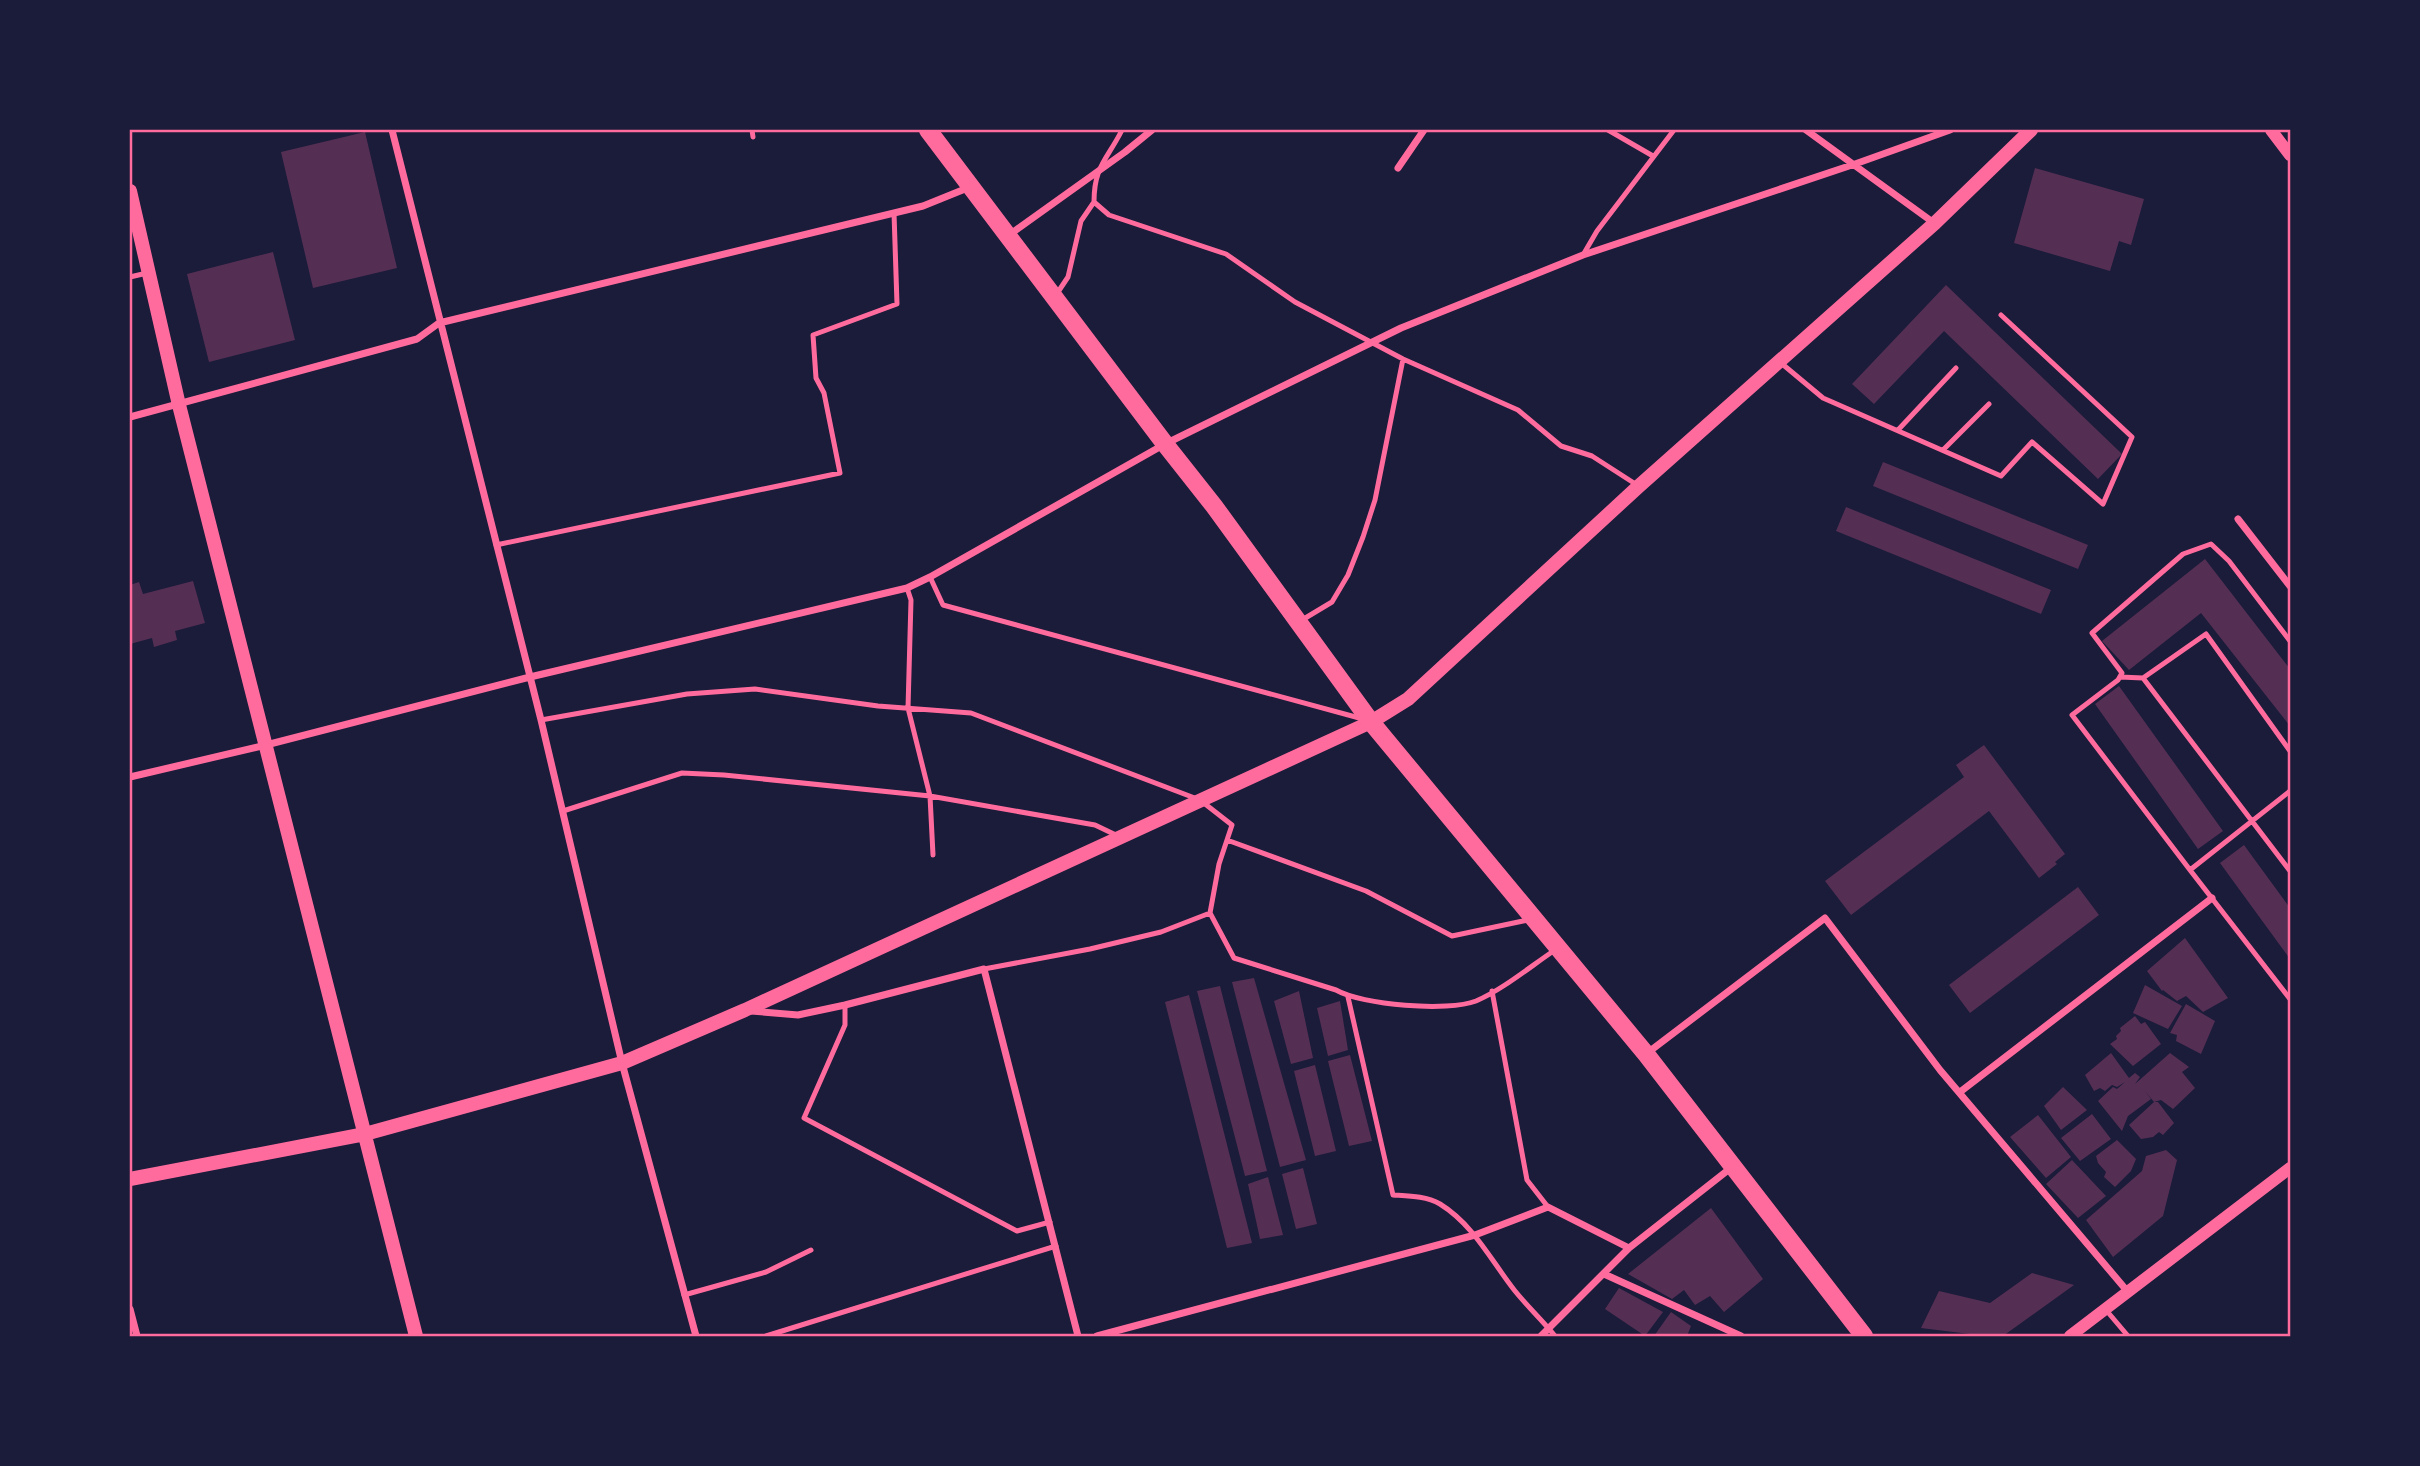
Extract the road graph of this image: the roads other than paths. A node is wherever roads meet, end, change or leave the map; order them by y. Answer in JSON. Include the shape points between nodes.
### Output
{"nodes":[{"id":1,"x":391,"y":130,"type":"edge"},
{"id":2,"x":752,"y":130,"type":"edge"},
{"id":3,"x":928,"y":130,"type":"edge"},
{"id":4,"x":1122,"y":130,"type":"edge"},
{"id":5,"x":1152,"y":130,"type":"edge"},
{"id":6,"x":1424,"y":130,"type":"edge"},
{"id":7,"x":1608,"y":130,"type":"edge"},
{"id":8,"x":1674,"y":130,"type":"edge"},
{"id":9,"x":1806,"y":130,"type":"edge"},
{"id":10,"x":1950,"y":130,"type":"edge"},
{"id":11,"x":2031,"y":130,"type":"edge"},
{"id":12,"x":2271,"y":130,"type":"edge"},
{"id":13,"x":1941,"y":131,"type":"edge"},
{"id":14,"x":754,"y":137,"type":"dead end"},
{"id":15,"x":2291,"y":155,"type":"edge"},
{"id":16,"x":1653,"y":156,"type":"junction"},
{"id":17,"x":1855,"y":164,"type":"junction"},
{"id":18,"x":1398,"y":168,"type":"dead end"},
{"id":19,"x":1097,"y":172,"type":"junction"},
{"id":20,"x":971,"y":187,"type":"junction"},
{"id":21,"x":130,"y":191,"type":"edge"},
{"id":22,"x":1094,"y":202,"type":"junction"},
{"id":23,"x":894,"y":213,"type":"junction"},
{"id":24,"x":1935,"y":223,"type":"junction"},
{"id":25,"x":1009,"y":235,"type":"junction"},
{"id":26,"x":1583,"y":255,"type":"junction"},
{"id":27,"x":149,"y":273,"type":"junction"},
{"id":28,"x":130,"y":277,"type":"edge"},
{"id":29,"x":1055,"y":296,"type":"junction"},
{"id":30,"x":2001,"y":315,"type":"dead end"},
{"id":31,"x":439,"y":323,"type":"junction"},
{"id":32,"x":1372,"y":342,"type":"junction"},
{"id":33,"x":1403,"y":359,"type":"junction"},
{"id":34,"x":1779,"y":361,"type":"junction"},
{"id":35,"x":1956,"y":368,"type":"dead end"},
{"id":36,"x":1989,"y":404,"type":"dead end"},
{"id":37,"x":179,"y":405,"type":"junction"},
{"id":38,"x":130,"y":417,"type":"edge"},
{"id":39,"x":1898,"y":430,"type":"junction"},
{"id":40,"x":1165,"y":444,"type":"junction"},
{"id":41,"x":1943,"y":450,"type":"junction"},
{"id":42,"x":1639,"y":486,"type":"junction"},
{"id":43,"x":2238,"y":519,"type":"dead end"},
{"id":44,"x":496,"y":545,"type":"junction"},
{"id":45,"x":930,"y":577,"type":"junction"},
{"id":46,"x":2291,"y":586,"type":"edge"},
{"id":47,"x":907,"y":588,"type":"junction"},
{"id":48,"x":1299,"y":622,"type":"junction"},
{"id":49,"x":2291,"y":641,"type":"edge"},
{"id":50,"x":530,"y":677,"type":"junction"},
{"id":51,"x":2120,"y":677,"type":"junction"},
{"id":52,"x":2143,"y":678,"type":"junction"},
{"id":53,"x":908,"y":708,"type":"junction"},
{"id":54,"x":541,"y":720,"type":"junction"},
{"id":55,"x":1371,"y":722,"type":"junction"},
{"id":56,"x":266,"y":745,"type":"junction"},
{"id":57,"x":2291,"y":751,"type":"edge"},
{"id":58,"x":130,"y":777,"type":"edge"},
{"id":59,"x":2291,"y":791,"type":"edge"},
{"id":60,"x":930,"y":796,"type":"junction"},
{"id":61,"x":1199,"y":800,"type":"junction"},
{"id":62,"x":563,"y":811,"type":"junction"},
{"id":63,"x":2253,"y":822,"type":"junction"},
{"id":64,"x":1120,"y":837,"type":"junction"},
{"id":65,"x":1227,"y":840,"type":"junction"},
{"id":66,"x":933,"y":855,"type":"dead end"},
{"id":67,"x":2190,"y":870,"type":"junction"},
{"id":68,"x":2291,"y":871,"type":"edge"},
{"id":69,"x":2212,"y":898,"type":"junction"},
{"id":70,"x":1210,"y":913,"type":"junction"},
{"id":71,"x":1532,"y":919,"type":"junction"},
{"id":72,"x":1557,"y":949,"type":"junction"},
{"id":73,"x":984,"y":969,"type":"junction"},
{"id":74,"x":1492,"y":991,"type":"junction"},
{"id":75,"x":1348,"y":997,"type":"junction"},
{"id":76,"x":2291,"y":999,"type":"edge"},
{"id":77,"x":845,"y":1005,"type":"junction"},
{"id":78,"x":746,"y":1010,"type":"junction"},
{"id":79,"x":1646,"y":1054,"type":"junction"},
{"id":80,"x":622,"y":1063,"type":"junction"},
{"id":81,"x":1959,"y":1092,"type":"junction"},
{"id":82,"x":365,"y":1133,"type":"junction"},
{"id":83,"x":1732,"y":1166,"type":"junction"},
{"id":84,"x":2291,"y":1168,"type":"edge"},
{"id":85,"x":130,"y":1179,"type":"edge"},
{"id":86,"x":1548,"y":1207,"type":"junction"},
{"id":87,"x":1050,"y":1222,"type":"junction"},
{"id":88,"x":1475,"y":1235,"type":"junction"},
{"id":89,"x":1056,"y":1246,"type":"junction"},
{"id":90,"x":1629,"y":1248,"type":"junction"},
{"id":91,"x":811,"y":1250,"type":"dead end"},
{"id":92,"x":1604,"y":1274,"type":"junction"},
{"id":93,"x":2128,"y":1292,"type":"junction"},
{"id":94,"x":684,"y":1294,"type":"junction"},
{"id":95,"x":130,"y":1309,"type":"edge"},
{"id":96,"x":2106,"y":1310,"type":"junction"},
{"id":97,"x":1552,"y":1333,"type":"edge"},
{"id":98,"x":137,"y":1336,"type":"edge"},
{"id":99,"x":416,"y":1336,"type":"edge"},
{"id":100,"x":696,"y":1336,"type":"edge"},
{"id":101,"x":766,"y":1336,"type":"edge"},
{"id":102,"x":1078,"y":1336,"type":"edge"},
{"id":103,"x":1097,"y":1336,"type":"edge"},
{"id":104,"x":1541,"y":1336,"type":"edge"},
{"id":105,"x":1741,"y":1336,"type":"edge"},
{"id":106,"x":1864,"y":1336,"type":"edge"},
{"id":107,"x":2070,"y":1336,"type":"edge"},
{"id":108,"x":2128,"y":1336,"type":"edge"}],
"edges":[{"from":1,"to":31,"type":"street"},
{"from":2,"to":14,"type":"lane"},
{"from":3,"to":20,"type":"main road"},
{"from":4,"to":19,"type":"lane"},
{"from":5,"to":19,"type":"street"},
{"from":6,"to":18,"type":"street"},
{"from":7,"to":16,"type":"lane"},
{"from":8,"to":16,"type":"lane"},
{"from":9,"to":17,"type":"street"},
{"from":10,"to":13,"type":"street"},
{"from":11,"to":24,"type":"main road"},
{"from":12,"to":15,"type":"street"},
{"from":13,"to":17,"type":"street"},
{"from":16,"to":26,"type":"lane"},
{"from":17,"to":24,"type":"street"},
{"from":17,"to":26,"type":"street"},
{"from":19,"to":22,"type":"lane"},
{"from":19,"to":25,"type":"street"},
{"from":20,"to":23,"type":"street"},
{"from":20,"to":25,"type":"main road"},
{"from":21,"to":27,"type":"main road"},
{"from":22,"to":29,"type":"lane","via":[[1081,222],[1068,277]]},
{"from":22,"to":32,"type":"lane","via":[[1109,215],[1226,254],[1296,302]]},
{"from":23,"to":31,"type":"street"},
{"from":23,"to":44,"type":"lane","via":[[897,304],[813,335],[816,378],[824,393],[840,474]]},
{"from":24,"to":34,"type":"main road"},
{"from":25,"to":29,"type":"main road"},
{"from":26,"to":32,"type":"street"},
{"from":27,"to":28,"type":"lane"},
{"from":27,"to":37,"type":"main road"},
{"from":29,"to":40,"type":"main road"},
{"from":30,"to":41,"type":"lane","via":[[2132,437],[2103,504],[2032,442],[2001,475]]},
{"from":31,"to":37,"type":"street","via":[[417,339]]},
{"from":31,"to":44,"type":"street"},
{"from":32,"to":33,"type":"lane"},
{"from":32,"to":40,"type":"street"},
{"from":33,"to":42,"type":"lane","via":[[1518,410],[1561,446],[1592,456]]},
{"from":33,"to":48,"type":"lane","via":[[1375,500],[1348,575],[1332,602]]},
{"from":34,"to":39,"type":"lane","via":[[1823,398]]},
{"from":34,"to":42,"type":"main road"},
{"from":35,"to":39,"type":"lane"},
{"from":36,"to":41,"type":"lane"},
{"from":37,"to":38,"type":"street"},
{"from":37,"to":56,"type":"main road"},
{"from":39,"to":41,"type":"lane"},
{"from":40,"to":45,"type":"street"},
{"from":40,"to":48,"type":"main road"},
{"from":42,"to":55,"type":"main road","via":[[1408,699]]},
{"from":43,"to":46,"type":"street"},
{"from":44,"to":50,"type":"street"},
{"from":45,"to":47,"type":"street"},
{"from":45,"to":55,"type":"lane","via":[[943,605]]},
{"from":47,"to":50,"type":"street"},
{"from":47,"to":53,"type":"lane","via":[[911,600]]},
{"from":48,"to":55,"type":"main road"},
{"from":49,"to":51,"type":"lane","via":[[2211,544],[2183,554],[2092,633],[2122,673]]},
{"from":50,"to":54,"type":"street"},
{"from":50,"to":56,"type":"street"},
{"from":51,"to":52,"type":"lane"},
{"from":51,"to":67,"type":"lane","via":[[2072,715]]},
{"from":52,"to":57,"type":"lane","via":[[2206,634]]},
{"from":52,"to":63,"type":"lane"},
{"from":53,"to":54,"type":"lane","via":[[755,688],[687,694]]},
{"from":53,"to":60,"type":"lane"},
{"from":53,"to":61,"type":"lane","via":[[971,713]]},
{"from":54,"to":62,"type":"street"},
{"from":55,"to":61,"type":"main road"},
{"from":55,"to":71,"type":"main road"},
{"from":56,"to":58,"type":"street"},
{"from":56,"to":82,"type":"main road"},
{"from":59,"to":63,"type":"lane"},
{"from":60,"to":62,"type":"lane","via":[[682,773]]},
{"from":60,"to":64,"type":"lane","via":[[1095,825]]},
{"from":60,"to":66,"type":"lane"},
{"from":61,"to":64,"type":"main road"},
{"from":61,"to":65,"type":"lane","via":[[1232,825]]},
{"from":62,"to":80,"type":"street"},
{"from":63,"to":67,"type":"lane"},
{"from":63,"to":68,"type":"lane"},
{"from":64,"to":78,"type":"main road"},
{"from":65,"to":70,"type":"lane"},
{"from":65,"to":71,"type":"lane","via":[[1366,891],[1452,936]]},
{"from":67,"to":69,"type":"lane"},
{"from":69,"to":76,"type":"lane"},
{"from":69,"to":81,"type":"street"},
{"from":70,"to":73,"type":"lane","via":[[1161,932]]},
{"from":70,"to":75,"type":"lane","via":[[1234,958]]},
{"from":71,"to":72,"type":"main road"},
{"from":72,"to":74,"type":"lane"},
{"from":72,"to":79,"type":"main road"},
{"from":73,"to":77,"type":"street"},
{"from":73,"to":87,"type":"street"},
{"from":74,"to":75,"type":"lane","via":[[1476,1000],[1444,1006]]},
{"from":74,"to":86,"type":"lane","via":[[1527,1180]]},
{"from":75,"to":88,"type":"lane","via":[[1393,1195],[1439,1203]]},
{"from":77,"to":78,"type":"street","via":[[798,1015]]},
{"from":77,"to":87,"type":"lane","via":[[845,1025],[804,1118],[1017,1231]]},
{"from":78,"to":80,"type":"main road"},
{"from":79,"to":81,"type":"street","via":[[1825,918]]},
{"from":79,"to":83,"type":"main road"},
{"from":80,"to":82,"type":"main road"},
{"from":80,"to":94,"type":"street"},
{"from":81,"to":93,"type":"street"},
{"from":82,"to":85,"type":"main road"},
{"from":82,"to":99,"type":"main road"},
{"from":83,"to":90,"type":"street"},
{"from":83,"to":106,"type":"main road"},
{"from":84,"to":93,"type":"street"},
{"from":86,"to":88,"type":"street"},
{"from":86,"to":90,"type":"street"},
{"from":87,"to":89,"type":"street"},
{"from":88,"to":97,"type":"lane"},
{"from":88,"to":103,"type":"street"},
{"from":89,"to":101,"type":"lane"},
{"from":89,"to":102,"type":"street"},
{"from":90,"to":92,"type":"street"},
{"from":91,"to":94,"type":"lane","via":[[766,1272]]},
{"from":92,"to":97,"type":"street"},
{"from":92,"to":105,"type":"street"},
{"from":93,"to":96,"type":"street"},
{"from":94,"to":100,"type":"street"},
{"from":95,"to":98,"type":"street"},
{"from":96,"to":107,"type":"street"},
{"from":96,"to":108,"type":"lane"},
{"from":97,"to":104,"type":"street"}]}
